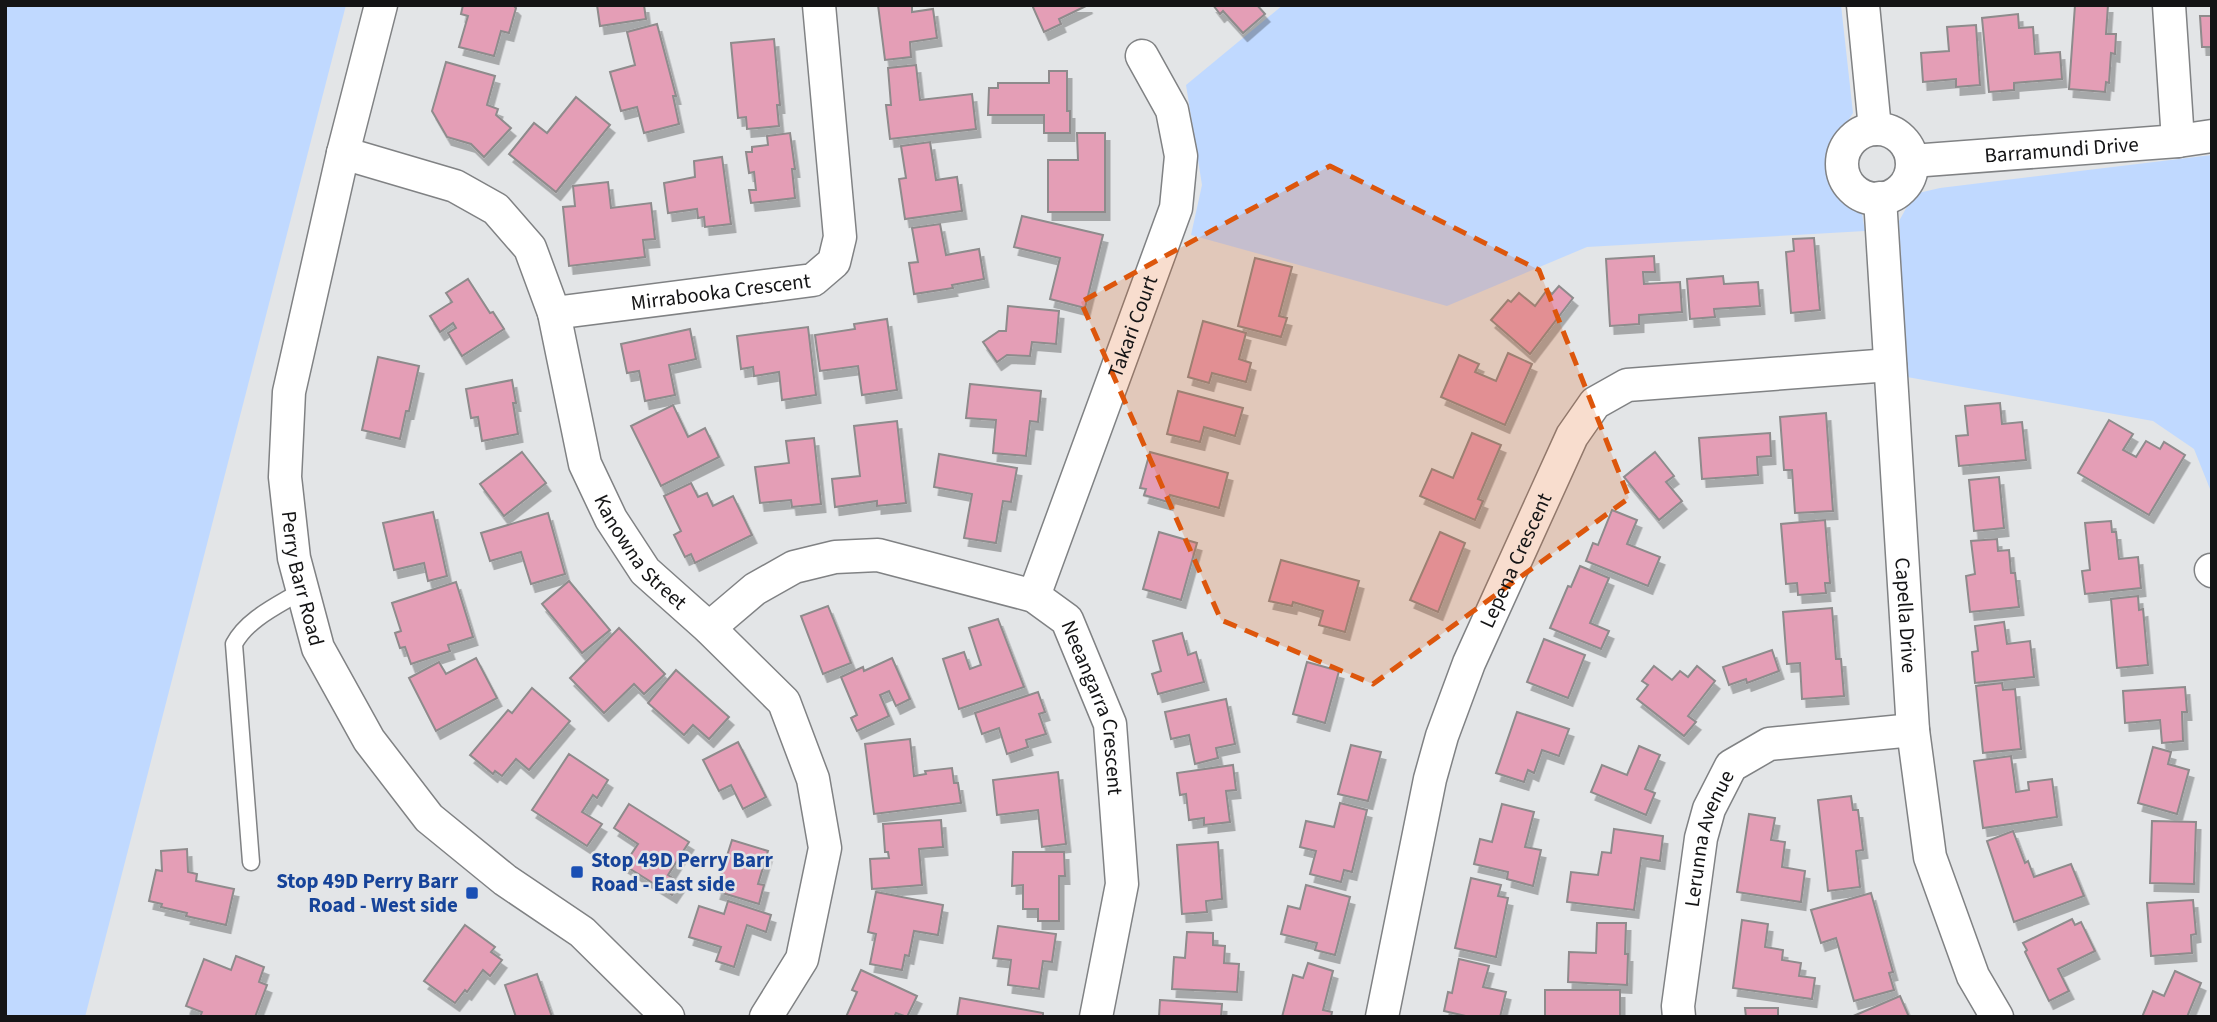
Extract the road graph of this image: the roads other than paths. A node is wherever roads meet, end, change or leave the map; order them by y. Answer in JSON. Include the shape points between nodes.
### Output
{"nodes":[{"id":1,"x":381,"y":5,"type":"edge"},
{"id":2,"x":819,"y":5,"type":"edge"},
{"id":3,"x":1863,"y":5,"type":"edge"},
{"id":4,"x":2169,"y":5,"type":"edge"},
{"id":5,"x":1142,"y":56,"type":"dead end"},
{"id":6,"x":1875,"y":129,"type":"junction"},
{"id":7,"x":2212,"y":136,"type":"edge"},
{"id":8,"x":2178,"y":141,"type":"junction"},
{"id":9,"x":343,"y":153,"type":"junction"},
{"id":10,"x":1912,"y":161,"type":"junction"},
{"id":11,"x":1880,"y":198,"type":"junction"},
{"id":12,"x":555,"y":313,"type":"junction"},
{"id":13,"x":1890,"y":365,"type":"junction"},
{"id":14,"x":303,"y":590,"type":"junction"},
{"id":15,"x":1034,"y":596,"type":"junction"},
{"id":16,"x":709,"y":628,"type":"junction"},
{"id":17,"x":1913,"y":730,"type":"junction"},
{"id":18,"x":251,"y":863,"type":"dead end"},
{"id":19,"x":668,"y":1017,"type":"edge"},
{"id":20,"x":766,"y":1017,"type":"edge"},
{"id":21,"x":1096,"y":1017,"type":"edge"},
{"id":22,"x":1382,"y":1017,"type":"edge"},
{"id":23,"x":1679,"y":1017,"type":"edge"},
{"id":24,"x":1997,"y":1017,"type":"edge"}],
"edges":[{"from":1,"to":9,"type":"street","name":"Perry Barr Road"},
{"from":2,"to":12,"type":"street","name":"Mirrabooka Crescent","via":[[840,237],[834,262],[813,280]]},
{"from":3,"to":6,"type":"street"},
{"from":4,"to":8,"type":"street"},
{"from":5,"to":15,"type":"street","name":"Takari Court","via":[[1172,110],[1181,156],[1176,208]]},
{"from":6,"to":10,"type":"street","via":[[1896,134]]},
{"from":6,"to":11,"type":"street","via":[[1864,131],[1848,145],[1843,166],[1859,194]]},
{"from":7,"to":8,"type":"street","name":"Barramundi Drive"},
{"from":8,"to":10,"type":"street","name":"Barramundi Drive"},
{"from":9,"to":12,"type":"street","name":"Kanowna Street","via":[[455,186],[496,209],[530,248]]},
{"from":9,"to":14,"type":"street","name":"Perry Barr Road","via":[[289,392],[285,477],[294,558]]},
{"from":10,"to":11,"type":"street","via":[[1907,182],[1891,196]]},
{"from":11,"to":13,"type":"street","name":"Capella Drive"},
{"from":12,"to":16,"type":"street","name":"Kanowna Street","via":[[585,464],[611,519],[645,571]]},
{"from":13,"to":17,"type":"street","name":"Capella Drive"},
{"from":13,"to":22,"type":"street","name":"Lepena Crescent","via":[[1628,385],[1595,403],[1572,436],[1469,663],[1442,736]]},
{"from":14,"to":18,"type":"lane","via":[[251,623],[234,643]]},
{"from":14,"to":19,"type":"street","name":"Perry Barr Road","via":[[318,648],[356,717],[429,818],[505,880],[582,932]]},
{"from":15,"to":16,"type":"street","name":"Neeangarra Crescent","via":[[878,555],[835,556],[794,567],[755,589]]},
{"from":15,"to":21,"type":"street","name":"Neeangarra Crescent","via":[[1068,620],[1110,724],[1122,884]]},
{"from":16,"to":20,"type":"street","name":"Kanowna Street","via":[[784,702],[813,779],[825,848],[802,959]]},
{"from":17,"to":23,"type":"street","name":"Lerunna Avenue","via":[[1769,744],[1731,766],[1709,809],[1701,838]]},
{"from":17,"to":24,"type":"street","name":"Capella Drive","via":[[1930,857],[1973,976]]}]}
